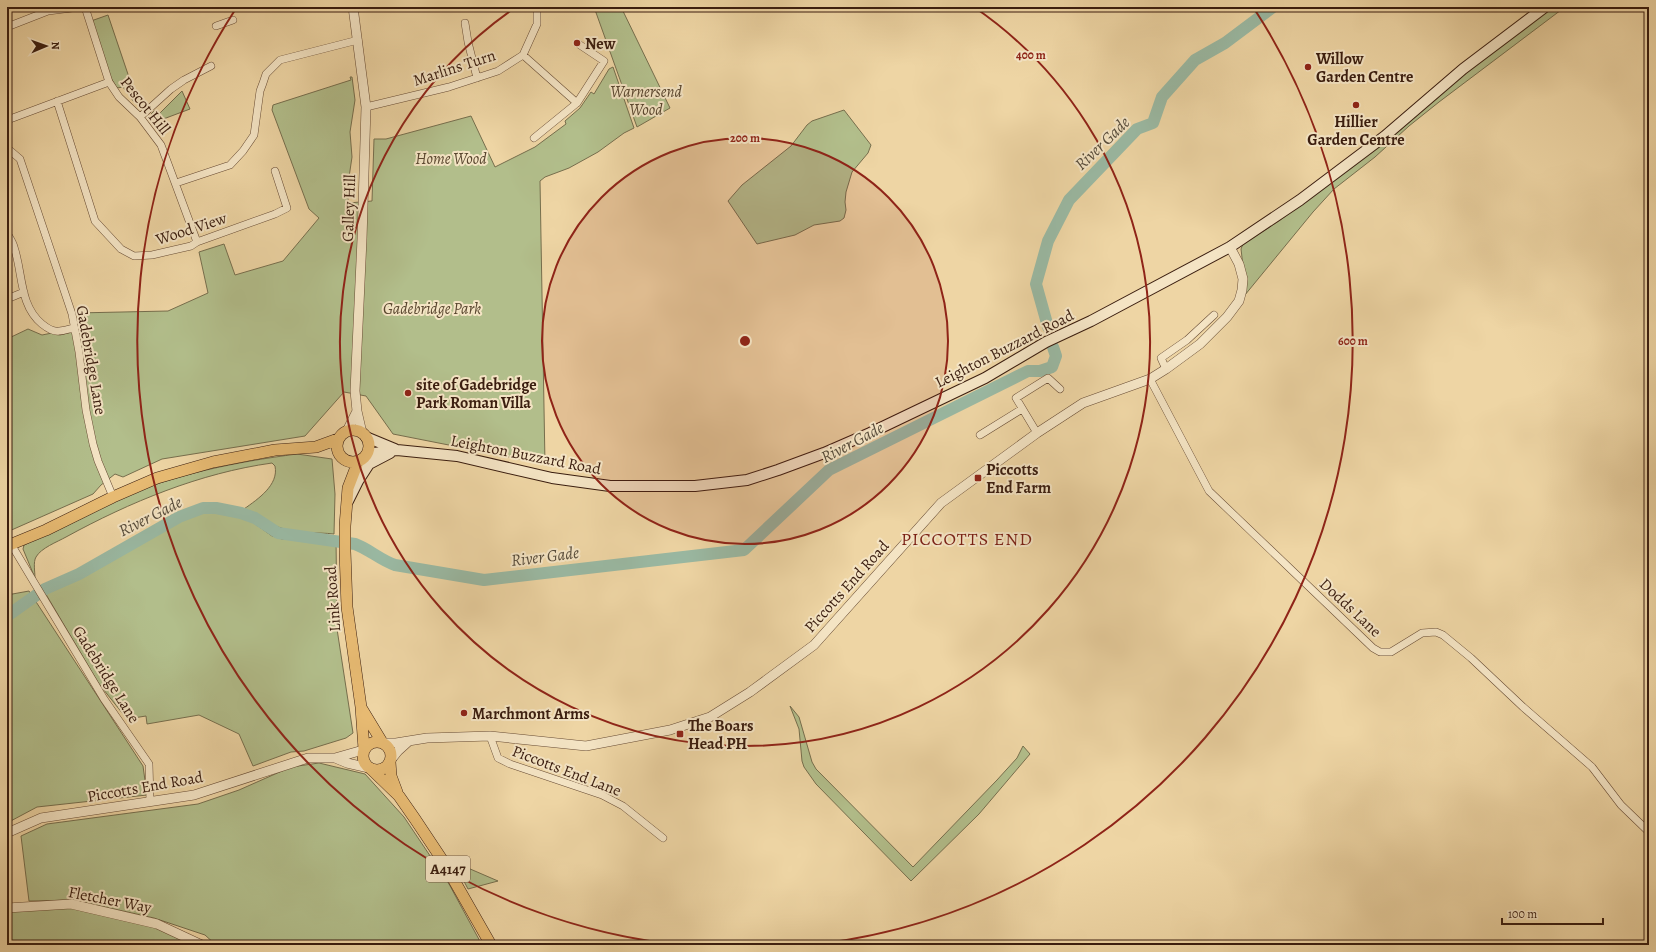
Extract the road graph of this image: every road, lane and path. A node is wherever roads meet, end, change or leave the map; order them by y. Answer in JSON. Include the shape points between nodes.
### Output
{"nodes":[{"id":1,"x":80,"y":7,"type":"edge"},
{"id":2,"x":85,"y":7,"type":"edge"},
{"id":3,"x":354,"y":7,"type":"edge"},
{"id":4,"x":537,"y":7,"type":"edge"},
{"id":5,"x":1545,"y":7,"type":"edge"},
{"id":6,"x":48,"y":9,"type":"edge"},
{"id":7,"x":233,"y":20,"type":"dead end"},
{"id":8,"x":465,"y":23,"type":"dead end"},
{"id":9,"x":7,"y":26,"type":"edge"},
{"id":10,"x":216,"y":26,"type":"dead end"},
{"id":11,"x":358,"y":40,"type":"junction"},
{"id":12,"x":580,"y":45,"type":"dead end"},
{"id":13,"x":523,"y":54,"type":"junction"},
{"id":14,"x":211,"y":66,"type":"dead end"},
{"id":15,"x":478,"y":78,"type":"junction"},
{"id":16,"x":109,"y":82,"type":"junction"},
{"id":17,"x":57,"y":101,"type":"junction"},
{"id":18,"x":577,"y":103,"type":"junction"},
{"id":19,"x":366,"y":107,"type":"junction"},
{"id":20,"x":140,"y":117,"type":"junction"},
{"id":21,"x":10,"y":119,"type":"dead end"},
{"id":22,"x":534,"y":138,"type":"dead end"},
{"id":23,"x":7,"y":148,"type":"edge"},
{"id":24,"x":275,"y":171,"type":"dead end"},
{"id":25,"x":176,"y":183,"type":"junction"},
{"id":26,"x":7,"y":233,"type":"edge"},
{"id":27,"x":197,"y":242,"type":"junction"},
{"id":28,"x":1230,"y":247,"type":"junction"},
{"id":29,"x":24,"y":292,"type":"junction"},
{"id":30,"x":7,"y":299,"type":"edge"},
{"id":31,"x":1214,"y":315,"type":"dead end"},
{"id":32,"x":74,"y":328,"type":"junction"},
{"id":33,"x":1166,"y":369,"type":"junction"},
{"id":34,"x":1150,"y":378,"type":"junction"},
{"id":35,"x":1060,"y":390,"type":"dead end"},
{"id":36,"x":1022,"y":409,"type":"junction"},
{"id":37,"x":357,"y":411,"type":"junction"},
{"id":38,"x":347,"y":431,"type":"junction"},
{"id":39,"x":1037,"y":433,"type":"junction"},
{"id":40,"x":364,"y":435,"type":"junction"},
{"id":41,"x":980,"y":435,"type":"dead end"},
{"id":42,"x":338,"y":439,"type":"junction"},
{"id":43,"x":316,"y":447,"type":"junction"},
{"id":44,"x":397,"y":450,"type":"junction"},
{"id":45,"x":367,"y":454,"type":"junction"},
{"id":46,"x":340,"y":456,"type":"junction"},
{"id":47,"x":358,"y":462,"type":"junction"},
{"id":48,"x":348,"y":488,"type":"junction"},
{"id":49,"x":113,"y":497,"type":"junction"},
{"id":50,"x":346,"y":505,"type":"junction"},
{"id":51,"x":9,"y":545,"type":"edge"},
{"id":52,"x":361,"y":707,"type":"junction"},
{"id":53,"x":490,"y":736,"type":"junction"},
{"id":54,"x":409,"y":741,"type":"junction"},
{"id":55,"x":383,"y":743,"type":"junction"},
{"id":56,"x":364,"y":750,"type":"junction"},
{"id":57,"x":335,"y":758,"type":"junction"},
{"id":58,"x":390,"y":761,"type":"junction"},
{"id":59,"x":369,"y":768,"type":"junction"},
{"id":60,"x":399,"y":796,"type":"junction"},
{"id":61,"x":150,"y":801,"type":"junction"},
{"id":62,"x":1649,"y":832,"type":"edge"},
{"id":63,"x":7,"y":833,"type":"edge"},
{"id":64,"x":663,"y":838,"type":"dead end"},
{"id":65,"x":7,"y":908,"type":"edge"},
{"id":66,"x":202,"y":945,"type":"edge"},
{"id":67,"x":491,"y":945,"type":"edge"}],
"edges":[{"from":1,"to":6,"type":"street"},
{"from":2,"to":16,"type":"street","name":"Pescot Hill"},
{"from":3,"to":11,"type":"street","name":"Galley Hill"},
{"from":4,"to":13,"type":"street","via":[[537,24]]},
{"from":5,"to":28,"type":"main road","name":"Leighton Buzzard Road","via":[[1463,69],[1385,136],[1300,200]]},
{"from":6,"to":9,"type":"street"},
{"from":7,"to":10,"type":"street"},
{"from":8,"to":15,"type":"street"},
{"from":11,"to":19,"type":"street","name":"Galley Hill"},
{"from":11,"to":25,"type":"street","via":[[280,60],[266,74],[260,91],[254,135],[243,151],[230,165]]},
{"from":12,"to":18,"type":"street","via":[[604,61]]},
{"from":13,"to":15,"type":"street","name":"Marlins Turn","via":[[498,71]]},
{"from":13,"to":18,"type":"street"},
{"from":14,"to":20,"type":"street","via":[[171,89]]},
{"from":15,"to":19,"type":"street","name":"Marlins Turn"},
{"from":16,"to":17,"type":"street"},
{"from":16,"to":20,"type":"street","name":"Pescot Hill","via":[[119,97]]},
{"from":17,"to":21,"type":"street"},
{"from":17,"to":27,"type":"street","name":"Wood View","via":[[95,221],[121,249],[134,256],[152,256],[192,246]]},
{"from":18,"to":22,"type":"street"},
{"from":19,"to":37,"type":"street","name":"Galley Hill","via":[[355,391]]},
{"from":20,"to":25,"type":"street","name":"Pescot Hill","via":[[161,145]]},
{"from":23,"to":32,"type":"street","name":"Gadebridge Lane","via":[[20,159],[64,289]]},
{"from":24,"to":27,"type":"street","name":"Wood View","via":[[287,208]]},
{"from":25,"to":27,"type":"street","name":"Pescot Hill"},
{"from":26,"to":29,"type":"street","via":[[14,247]]},
{"from":28,"to":33,"type":"street","name":"Piccotts End Road","via":[[1243,279],[1239,301],[1200,344]]},
{"from":28,"to":44,"type":"main road","name":"Leighton Buzzard Road","via":[[970,384],[824,453],[747,480],[695,486],[610,486],[552,478],[457,456]]},
{"from":29,"to":30,"type":"street"},
{"from":29,"to":32,"type":"street","via":[[34,316],[47,328],[58,332]]},
{"from":31,"to":33,"type":"street","via":[[1161,358]]},
{"from":32,"to":49,"type":"street","name":"Gadebridge Lane","via":[[93,444]]},
{"from":33,"to":34,"type":"street","name":"Piccotts End Road"},
{"from":34,"to":39,"type":"street","name":"Piccotts End Road","via":[[1084,403]]},
{"from":34,"to":62,"type":"street","name":"Dodds Lane","via":[[1209,491],[1373,648],[1380,652],[1391,652],[1422,634],[1436,632],[1443,635],[1592,767],[1621,805]]},
{"from":35,"to":36,"type":"street","via":[[1048,378],[1016,398]]},
{"from":36,"to":39,"type":"street"},
{"from":36,"to":41,"type":"street"},
{"from":37,"to":38,"type":"street"},
{"from":37,"to":40,"type":"street","name":"Galley Hill"},
{"from":38,"to":40,"type":"main road","via":[[356,430]]},
{"from":38,"to":42,"type":"main road"},
{"from":39,"to":53,"type":"street","name":"Piccotts End Road","via":[[941,503],[814,645],[750,692],[710,717],[670,730],[586,746]]},
{"from":40,"to":44,"type":"main road","name":"Leighton Buzzard Road"},
{"from":40,"to":45,"type":"main road","via":[[368,443]]},
{"from":42,"to":43,"type":"main road"},
{"from":42,"to":46,"type":"main road","via":[[336,445]]},
{"from":43,"to":46,"type":"main road"},
{"from":43,"to":49,"type":"main road","via":[[275,450],[213,462],[157,478]]},
{"from":44,"to":45,"type":"main road","name":"Leighton Buzzard Road"},
{"from":44,"to":50,"type":"main road","via":[[369,464]]},
{"from":45,"to":47,"type":"main road"},
{"from":46,"to":47,"type":"main road"},
{"from":46,"to":48,"type":"main road","name":"Link Road","number":"A4147","via":[[346,470]]},
{"from":47,"to":48,"type":"main road","name":"Link Road","number":"A4147"},
{"from":48,"to":50,"type":"main road","name":"Link Road","number":"A4147"},
{"from":49,"to":51,"type":"main road"},
{"from":50,"to":52,"type":"main road","name":"Link Road","number":"A4147","via":[[347,607]]},
{"from":51,"to":61,"type":"street","name":"Gadebridge Lane","via":[[36,585],[104,700],[149,764]]},
{"from":52,"to":55,"type":"main road","name":"Link Road","number":"A4147"},
{"from":52,"to":56,"type":"main road","name":"Link Road","number":"A4147"},
{"from":53,"to":54,"type":"street","name":"Piccotts End Road"},
{"from":53,"to":64,"type":"street","name":"Piccotts End Lane","via":[[498,758],[623,806]]},
{"from":54,"to":55,"type":"street","name":"Piccotts End Road"},
{"from":54,"to":58,"type":"street"},
{"from":55,"to":56,"type":"main road","via":[[372,742]]},
{"from":55,"to":58,"type":"main road","name":"Link Road","number":"A4147","via":[[390,750]]},
{"from":56,"to":57,"type":"street","name":"Piccotts End Road"},
{"from":56,"to":59,"type":"main road","name":"Link Road","number":"A4147","via":[[364,762]]},
{"from":57,"to":59,"type":"street","name":"Piccotts End Road"},
{"from":57,"to":61,"type":"street","name":"Piccotts End Road","via":[[308,758],[194,795]]},
{"from":58,"to":59,"type":"main road","via":[[381,769]]},
{"from":58,"to":60,"type":"main road","name":"Link Road","number":"A4147","via":[[391,776]]},
{"from":59,"to":60,"type":"main road","name":"Link Road","number":"A4147"},
{"from":60,"to":67,"type":"main road","name":"Link Road","number":"A4147","via":[[443,861]]},
{"from":61,"to":63,"type":"street","name":"Piccotts End Road","via":[[41,818]]},
{"from":65,"to":66,"type":"street","name":"Fletcher Way","via":[[71,904],[157,924]]}]}
